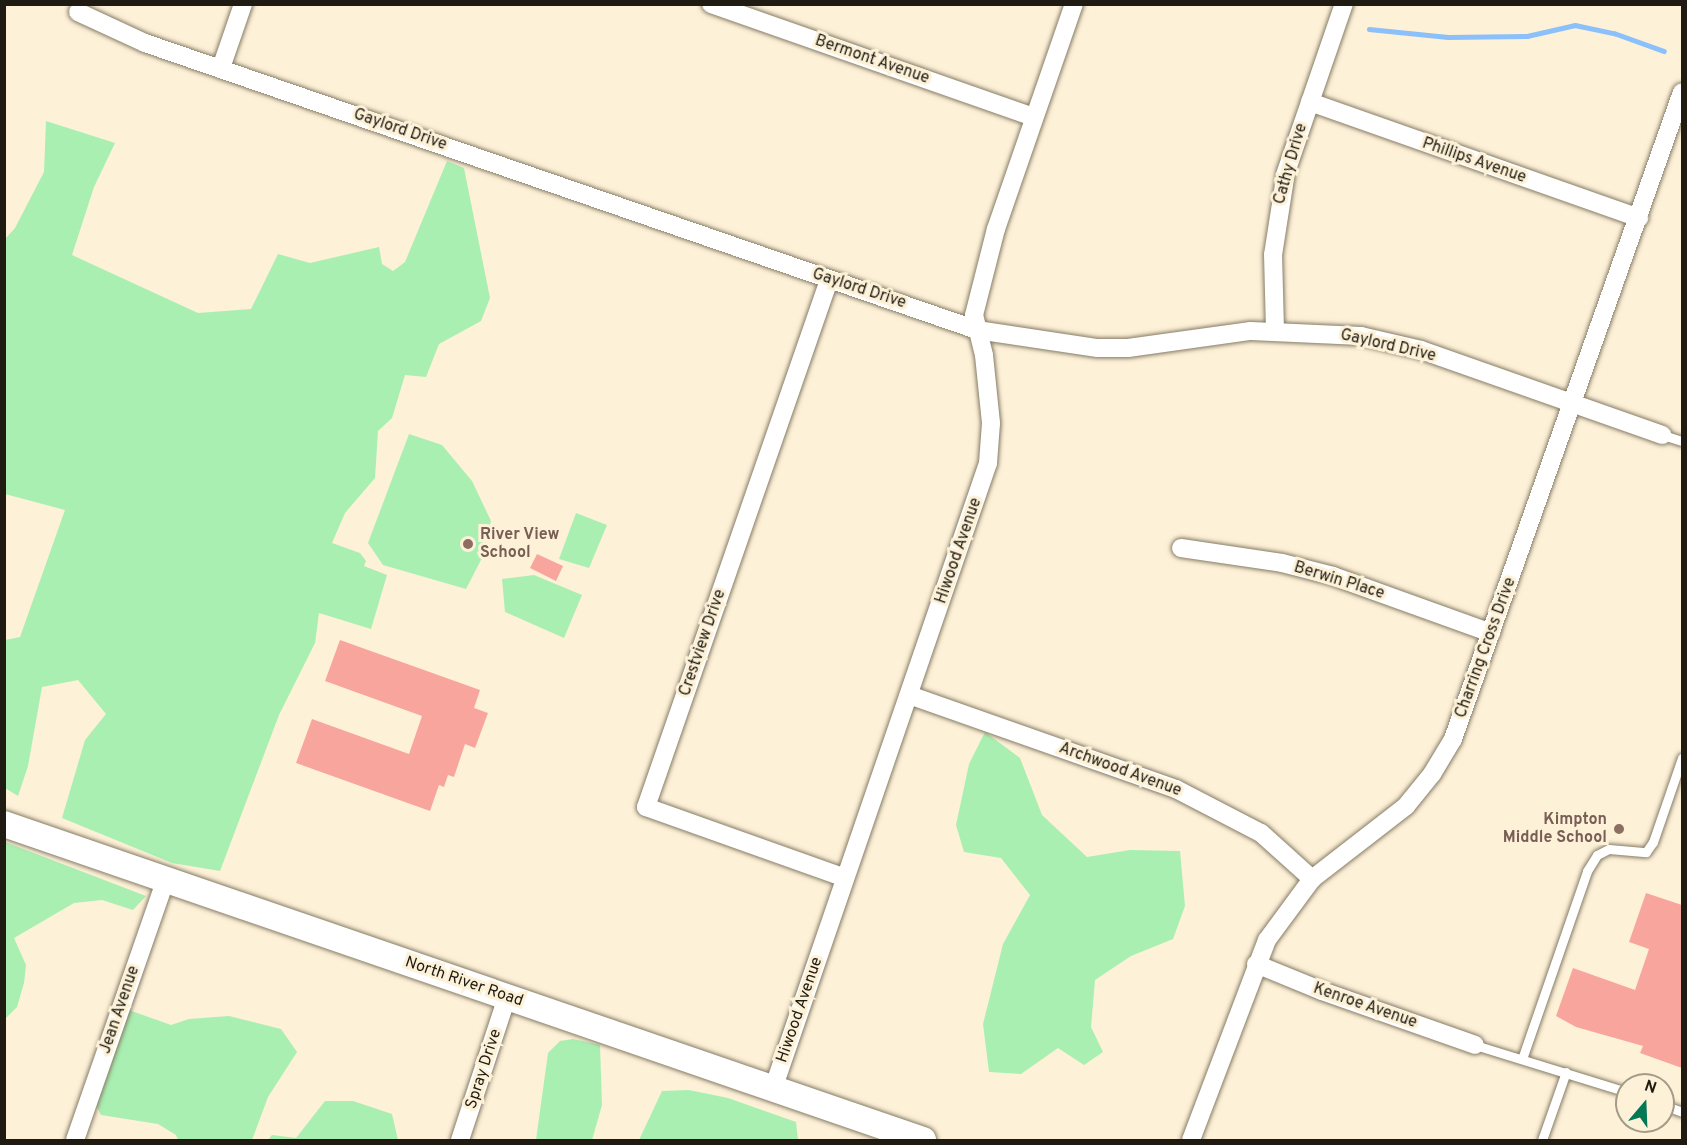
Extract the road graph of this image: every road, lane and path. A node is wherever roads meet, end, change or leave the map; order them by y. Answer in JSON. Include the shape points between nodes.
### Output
{"nodes":[{"id":1,"x":243,"y":4,"type":"edge"},
{"id":2,"x":711,"y":4,"type":"edge"},
{"id":3,"x":1074,"y":4,"type":"edge"},
{"id":4,"x":1344,"y":4,"type":"edge"},
{"id":5,"x":78,"y":12,"type":"dead end"},
{"id":6,"x":221,"y":68,"type":"junction"},
{"id":7,"x":1683,"y":92,"type":"edge"},
{"id":8,"x":1310,"y":102,"type":"junction"},
{"id":9,"x":1034,"y":117,"type":"junction"},
{"id":10,"x":1639,"y":218,"type":"junction"},
{"id":11,"x":829,"y":280,"type":"junction"},
{"id":12,"x":978,"y":330,"type":"junction"},
{"id":13,"x":1275,"y":330,"type":"junction"},
{"id":14,"x":1573,"y":403,"type":"junction"},
{"id":15,"x":1663,"y":435,"type":"joint"},
{"id":16,"x":1683,"y":441,"type":"edge"},
{"id":17,"x":1181,"y":548,"type":"dead end"},
{"id":18,"x":1491,"y":633,"type":"junction"},
{"id":19,"x":909,"y":695,"type":"junction"},
{"id":20,"x":1683,"y":758,"type":"edge"},
{"id":21,"x":4,"y":824,"type":"edge"},
{"id":22,"x":844,"y":878,"type":"junction"},
{"id":23,"x":166,"y":879,"type":"junction"},
{"id":24,"x":1312,"y":879,"type":"junction"},
{"id":25,"x":1256,"y":964,"type":"junction"},
{"id":26,"x":507,"y":997,"type":"junction"},
{"id":27,"x":1475,"y":1045,"type":"joint"},
{"id":28,"x":1521,"y":1059,"type":"junction"},
{"id":29,"x":1566,"y":1072,"type":"junction"},
{"id":30,"x":1615,"y":1088,"type":"edge"},
{"id":31,"x":773,"y":1089,"type":"junction"},
{"id":32,"x":75,"y":1140,"type":"edge"},
{"id":33,"x":460,"y":1140,"type":"edge"},
{"id":34,"x":922,"y":1140,"type":"edge"},
{"id":35,"x":1191,"y":1140,"type":"edge"},
{"id":36,"x":1542,"y":1140,"type":"edge"}],
"edges":[{"from":1,"to":6,"type":"street"},
{"from":2,"to":9,"type":"street","name":"Bermont Avenue"},
{"from":3,"to":9,"type":"street","name":"Hiwood Avenue"},
{"from":4,"to":8,"type":"street","name":"Cathy Drive"},
{"from":5,"to":6,"type":"street","name":"Gaylord Drive","via":[[122,35]]},
{"from":6,"to":11,"type":"street","name":"Gaylord Drive"},
{"from":7,"to":10,"type":"street","name":"Charring Cross Drive"},
{"from":8,"to":10,"type":"street","name":"Phillips Avenue"},
{"from":8,"to":13,"type":"street","name":"Cathy Drive","via":[[1286,172],[1277,214],[1273,255]]},
{"from":9,"to":12,"type":"street","name":"Hiwood Avenue","via":[[981,275],[974,315]]},
{"from":10,"to":14,"type":"street","name":"Charring Cross Drive"},
{"from":11,"to":12,"type":"street","name":"Gaylord Drive"},
{"from":11,"to":22,"type":"street","name":"Crestview Drive","via":[[646,807]]},
{"from":12,"to":13,"type":"street","name":"Gaylord Drive","via":[[1098,348]]},
{"from":12,"to":19,"type":"street","name":"Hiwood Avenue","via":[[991,423],[988,463]]},
{"from":13,"to":14,"type":"street","name":"Gaylord Drive","via":[[1361,336],[1421,350]]},
{"from":14,"to":15,"type":"street","name":"Gaylord Drive"},
{"from":14,"to":18,"type":"street","name":"Charring Cross Drive"},
{"from":15,"to":16,"type":"lane"},
{"from":17,"to":18,"type":"street","name":"Berwin Place","via":[[1282,563],[1333,576]]},
{"from":18,"to":24,"type":"street","name":"Charring Cross Drive","via":[[1454,739],[1432,774],[1378,831]]},
{"from":19,"to":22,"type":"street","name":"Hiwood Avenue"},
{"from":19,"to":24,"type":"street","name":"Archwood Avenue","via":[[1176,789],[1261,833]]},
{"from":20,"to":28,"type":"lane","via":[[1646,852],[1609,849],[1597,855],[1587,871]]},
{"from":21,"to":23,"type":"street","name":"North River Road"},
{"from":22,"to":31,"type":"street","name":"Hiwood Avenue"},
{"from":23,"to":26,"type":"street","name":"North River Road"},
{"from":23,"to":32,"type":"street","name":"Jean Avenue"},
{"from":24,"to":25,"type":"street","name":"Charring Cross Drive","via":[[1267,940]]},
{"from":25,"to":27,"type":"street","name":"Kenroe Avenue"},
{"from":25,"to":35,"type":"street","name":"Charring Cross Drive"},
{"from":26,"to":31,"type":"street","name":"North River Road"},
{"from":26,"to":33,"type":"street","name":"Spray Drive"},
{"from":27,"to":28,"type":"lane"},
{"from":28,"to":29,"type":"lane"},
{"from":29,"to":30,"type":"lane"},
{"from":29,"to":36,"type":"lane"},
{"from":31,"to":34,"type":"street","name":"North River Road"}]}
